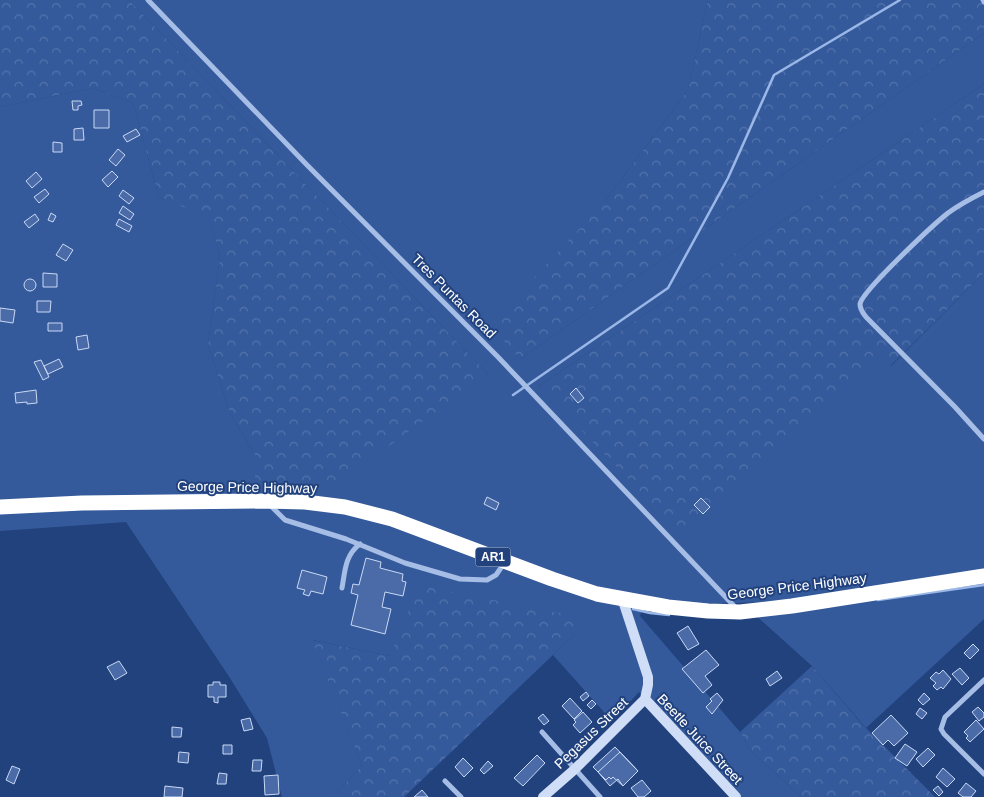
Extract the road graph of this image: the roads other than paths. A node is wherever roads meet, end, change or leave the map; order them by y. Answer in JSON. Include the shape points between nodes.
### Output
{"nodes":[{"id":1,"x":148,"y":0,"type":"edge"},
{"id":2,"x":984,"y":192,"type":"edge"},
{"id":3,"x":984,"y":440,"type":"edge"},
{"id":4,"x":266,"y":501,"type":"junction"},
{"id":5,"x":0,"y":507,"type":"edge"},
{"id":6,"x":360,"y":544,"type":"junction"},
{"id":7,"x":506,"y":562,"type":"junction"},
{"id":8,"x":984,"y":576,"type":"edge"},
{"id":9,"x":342,"y":588,"type":"dead end"},
{"id":10,"x":622,"y":598,"type":"junction"},
{"id":11,"x":740,"y":612,"type":"junction"},
{"id":12,"x":984,"y":681,"type":"edge"},
{"id":13,"x":645,"y":699,"type":"junction"},
{"id":14,"x":542,"y":732,"type":"dead end"},
{"id":15,"x":575,"y":769,"type":"junction"},
{"id":16,"x":984,"y":774,"type":"edge"},
{"id":17,"x":445,"y":781,"type":"dead end"},
{"id":18,"x":461,"y":797,"type":"edge"},
{"id":19,"x":543,"y":797,"type":"edge"},
{"id":20,"x":600,"y":797,"type":"edge"},
{"id":21,"x":736,"y":797,"type":"edge"}],
"edges":[{"from":1,"to":11,"type":"street","name":"Tres Puntas Road","via":[[498,357]]},
{"from":2,"to":3,"type":"street","via":[[954,209],[935,225],[860,302],[866,317]]},
{"from":4,"to":5,"type":"highway","name":"George Price Highway","number":"AR1"},
{"from":4,"to":6,"type":"street","via":[[285,520]]},
{"from":4,"to":7,"type":"highway","name":"George Price Highway","number":"AR1","via":[[345,507],[392,520]]},
{"from":6,"to":7,"type":"street","via":[[406,563],[460,579],[487,580],[496,575]]},
{"from":6,"to":9,"type":"street","via":[[348,558]]},
{"from":7,"to":10,"type":"highway","name":"George Price Highway","number":"AR1","via":[[597,594]]},
{"from":8,"to":11,"type":"highway","name":"George Price Highway","number":"AR1"},
{"from":10,"to":11,"type":"highway","name":"George Price Highway","number":"AR1","via":[[668,608]]},
{"from":10,"to":13,"type":"street","name":"Pegasus Street","via":[[648,677]]},
{"from":12,"to":16,"type":"street","via":[[945,717],[941,729]]},
{"from":13,"to":15,"type":"street","name":"Pegasus Street"},
{"from":13,"to":21,"type":"street","name":"Beetle Juice Street"},
{"from":14,"to":15,"type":"street"},
{"from":15,"to":19,"type":"street","name":"Pegasus Street"},
{"from":15,"to":20,"type":"street"},
{"from":17,"to":18,"type":"street"}]}
